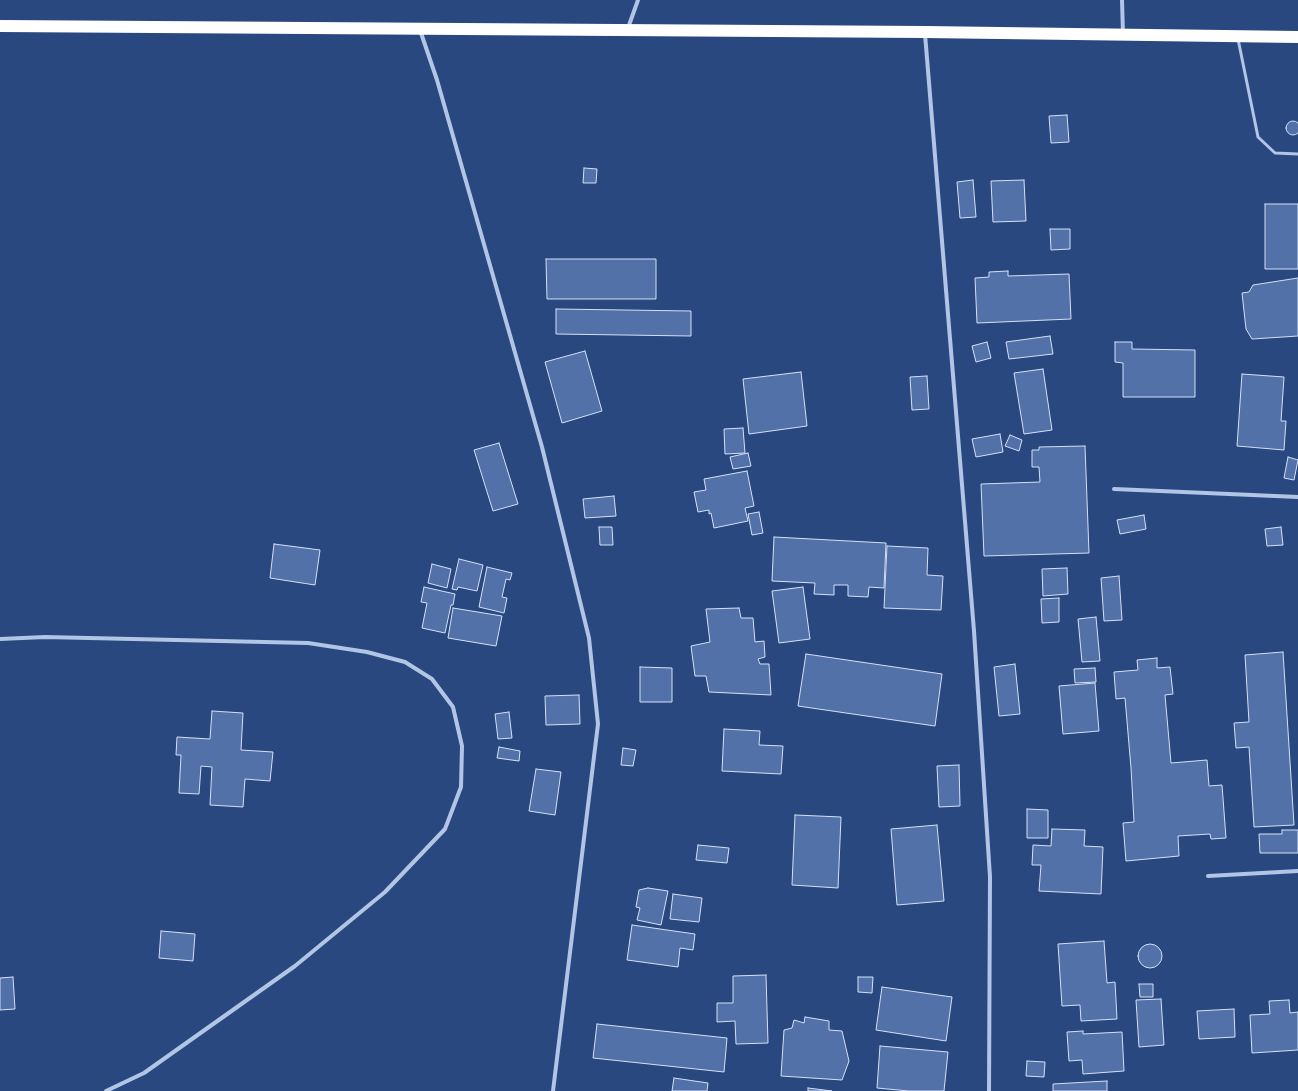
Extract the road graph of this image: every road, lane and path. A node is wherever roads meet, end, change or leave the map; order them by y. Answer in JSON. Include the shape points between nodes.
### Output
{"nodes":[{"id":1,"x":638,"y":0,"type":"edge"},
{"id":2,"x":1122,"y":0,"type":"edge"},
{"id":3,"x":0,"y":26,"type":"edge"},
{"id":4,"x":420,"y":30,"type":"junction"},
{"id":5,"x":628,"y":30,"type":"junction"},
{"id":6,"x":925,"y":32,"type":"junction"},
{"id":7,"x":1123,"y":34,"type":"junction"},
{"id":8,"x":1238,"y":36,"type":"junction"},
{"id":9,"x":1298,"y":37,"type":"edge"},
{"id":10,"x":1298,"y":154,"type":"edge"},
{"id":11,"x":1114,"y":489,"type":"dead end"},
{"id":12,"x":1298,"y":497,"type":"edge"},
{"id":13,"x":0,"y":639,"type":"edge"},
{"id":14,"x":1298,"y":871,"type":"edge"},
{"id":15,"x":1208,"y":876,"type":"dead end"},
{"id":16,"x":106,"y":1091,"type":"edge"},
{"id":17,"x":553,"y":1091,"type":"edge"},
{"id":18,"x":988,"y":1091,"type":"edge"}],
"edges":[{"from":1,"to":5,"type":"street"},
{"from":2,"to":7,"type":"street"},
{"from":3,"to":4,"type":"highway"},
{"from":4,"to":5,"type":"highway"},
{"from":4,"to":17,"type":"street","via":[[437,80],[542,447],[589,638],[598,724]]},
{"from":5,"to":6,"type":"highway"},
{"from":6,"to":7,"type":"highway"},
{"from":6,"to":18,"type":"street","via":[[973,623],[990,877]]},
{"from":7,"to":8,"type":"highway"},
{"from":8,"to":9,"type":"highway"},
{"from":8,"to":10,"type":"lane","via":[[1258,137],[1275,153]]},
{"from":11,"to":12,"type":"street"},
{"from":13,"to":16,"type":"street","via":[[45,637],[308,643],[368,652],[406,662],[432,679],[453,707],[455,714],[462,746],[460,787],[445,829],[385,892],[295,966],[144,1073]]},
{"from":14,"to":15,"type":"street"}]}
